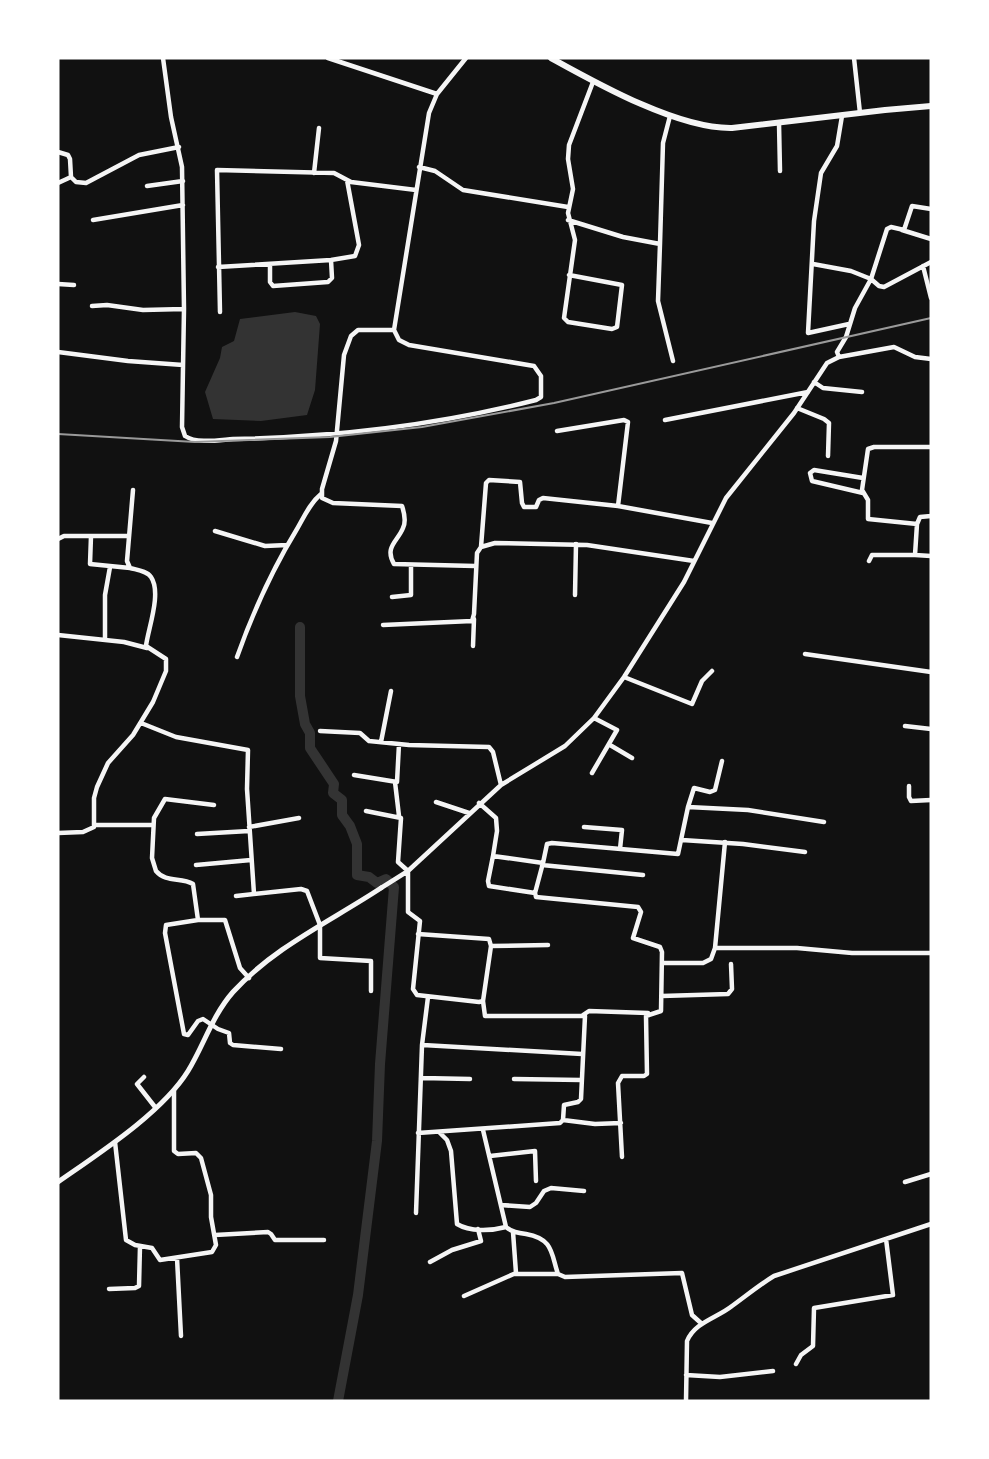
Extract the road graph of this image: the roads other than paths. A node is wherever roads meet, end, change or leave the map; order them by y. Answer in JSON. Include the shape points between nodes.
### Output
{"nodes":[{"id":1,"x":163,"y":58,"type":"edge"},
{"id":2,"x":328,"y":58,"type":"edge"},
{"id":3,"x":466,"y":58,"type":"edge"},
{"id":4,"x":551,"y":58,"type":"edge"},
{"id":5,"x":854,"y":58,"type":"edge"},
{"id":6,"x":593,"y":82,"type":"junction"},
{"id":7,"x":437,"y":94,"type":"junction"},
{"id":8,"x":931,"y":106,"type":"edge"},
{"id":9,"x":860,"y":113,"type":"junction"},
{"id":10,"x":670,"y":115,"type":"junction"},
{"id":11,"x":842,"y":116,"type":"junction"},
{"id":12,"x":779,"y":123,"type":"junction"},
{"id":13,"x":319,"y":128,"type":"dead end"},
{"id":14,"x":179,"y":147,"type":"junction"},
{"id":15,"x":58,"y":152,"type":"edge"},
{"id":16,"x":419,"y":167,"type":"junction"},
{"id":17,"x":780,"y":171,"type":"dead end"},
{"id":18,"x":314,"y":173,"type":"junction"},
{"id":19,"x":71,"y":177,"type":"junction"},
{"id":20,"x":347,"y":180,"type":"junction"},
{"id":21,"x":183,"y":181,"type":"junction"},
{"id":22,"x":58,"y":183,"type":"edge"},
{"id":23,"x":147,"y":186,"type":"dead end"},
{"id":24,"x":415,"y":190,"type":"junction"},
{"id":25,"x":183,"y":205,"type":"junction"},
{"id":26,"x":568,"y":207,"type":"junction"},
{"id":27,"x":931,"y":209,"type":"edge"},
{"id":28,"x":93,"y":220,"type":"dead end"},
{"id":29,"x":568,"y":220,"type":"junction"},
{"id":30,"x":899,"y":230,"type":"junction"},
{"id":31,"x":931,"y":239,"type":"edge"},
{"id":32,"x":660,"y":244,"type":"junction"},
{"id":33,"x":331,"y":260,"type":"junction"},
{"id":34,"x":931,"y":262,"type":"edge"},
{"id":35,"x":813,"y":264,"type":"junction"},
{"id":36,"x":270,"y":265,"type":"junction"},
{"id":37,"x":923,"y":266,"type":"junction"},
{"id":38,"x":218,"y":267,"type":"junction"},
{"id":39,"x":569,"y":275,"type":"junction"},
{"id":40,"x":871,"y":279,"type":"junction"},
{"id":41,"x":58,"y":284,"type":"edge"},
{"id":42,"x":74,"y":285,"type":"dead end"},
{"id":43,"x":931,"y":298,"type":"edge"},
{"id":44,"x":92,"y":306,"type":"dead end"},
{"id":45,"x":184,"y":309,"type":"junction"},
{"id":46,"x":220,"y":312,"type":"dead end"},
{"id":47,"x":849,"y":324,"type":"junction"},
{"id":48,"x":394,"y":330,"type":"junction"},
{"id":49,"x":58,"y":352,"type":"edge"},
{"id":50,"x":839,"y":357,"type":"junction"},
{"id":51,"x":931,"y":359,"type":"edge"},
{"id":52,"x":673,"y":361,"type":"dead end"},
{"id":53,"x":183,"y":365,"type":"junction"},
{"id":54,"x":814,"y":382,"type":"junction"},
{"id":55,"x":809,"y":391,"type":"junction"},
{"id":56,"x":862,"y":392,"type":"dead end"},
{"id":57,"x":797,"y":408,"type":"junction"},
{"id":58,"x":665,"y":420,"type":"dead end"},
{"id":59,"x":556,"y":430,"type":"dead end"},
{"id":60,"x":337,"y":432,"type":"junction"},
{"id":61,"x":931,"y":447,"type":"edge"},
{"id":62,"x":828,"y":456,"type":"dead end"},
{"id":63,"x":863,"y":478,"type":"junction"},
{"id":64,"x":133,"y":490,"type":"dead end"},
{"id":65,"x":863,"y":493,"type":"junction"},
{"id":66,"x":321,"y":494,"type":"junction"},
{"id":67,"x":618,"y":506,"type":"junction"},
{"id":68,"x":931,"y":516,"type":"edge"},
{"id":69,"x":712,"y":523,"type":"junction"},
{"id":70,"x":918,"y":524,"type":"junction"},
{"id":71,"x":215,"y":531,"type":"dead end"},
{"id":72,"x":92,"y":536,"type":"junction"},
{"id":73,"x":129,"y":536,"type":"junction"},
{"id":74,"x":58,"y":539,"type":"edge"},
{"id":75,"x":576,"y":544,"type":"junction"},
{"id":76,"x":288,"y":545,"type":"junction"},
{"id":77,"x":481,"y":547,"type":"junction"},
{"id":78,"x":915,"y":555,"type":"junction"},
{"id":79,"x":931,"y":556,"type":"edge"},
{"id":80,"x":694,"y":561,"type":"junction"},
{"id":81,"x":869,"y":561,"type":"dead end"},
{"id":82,"x":411,"y":565,"type":"junction"},
{"id":83,"x":475,"y":566,"type":"junction"},
{"id":84,"x":110,"y":567,"type":"junction"},
{"id":85,"x":130,"y":568,"type":"junction"},
{"id":86,"x":575,"y":595,"type":"dead end"},
{"id":87,"x":392,"y":597,"type":"dead end"},
{"id":88,"x":474,"y":618,"type":"junction"},
{"id":89,"x":383,"y":625,"type":"dead end"},
{"id":90,"x":58,"y":635,"type":"edge"},
{"id":91,"x":105,"y":640,"type":"junction"},
{"id":92,"x":473,"y":646,"type":"dead end"},
{"id":93,"x":148,"y":649,"type":"junction"},
{"id":94,"x":805,"y":653,"type":"dead end"},
{"id":95,"x":237,"y":657,"type":"dead end"},
{"id":96,"x":712,"y":671,"type":"dead end"},
{"id":97,"x":931,"y":672,"type":"edge"},
{"id":98,"x":624,"y":677,"type":"junction"},
{"id":99,"x":391,"y":691,"type":"dead end"},
{"id":100,"x":594,"y":718,"type":"junction"},
{"id":101,"x":141,"y":723,"type":"junction"},
{"id":102,"x":905,"y":726,"type":"dead end"},
{"id":103,"x":931,"y":729,"type":"edge"},
{"id":104,"x":320,"y":732,"type":"dead end"},
{"id":105,"x":381,"y":742,"type":"junction"},
{"id":106,"x":399,"y":744,"type":"junction"},
{"id":107,"x":610,"y":745,"type":"junction"},
{"id":108,"x":632,"y":758,"type":"dead end"},
{"id":109,"x":722,"y":761,"type":"dead end"},
{"id":110,"x":593,"y":774,"type":"dead end"},
{"id":111,"x":354,"y":775,"type":"dead end"},
{"id":112,"x":395,"y":782,"type":"junction"},
{"id":113,"x":501,"y":785,"type":"junction"},
{"id":114,"x":909,"y":786,"type":"dead end"},
{"id":115,"x":931,"y":800,"type":"edge"},
{"id":116,"x":436,"y":802,"type":"dead end"},
{"id":117,"x":479,"y":803,"type":"junction"},
{"id":118,"x":214,"y":806,"type":"dead end"},
{"id":119,"x":688,"y":807,"type":"junction"},
{"id":120,"x":366,"y":811,"type":"dead end"},
{"id":121,"x":469,"y":813,"type":"junction"},
{"id":122,"x":399,"y":816,"type":"junction"},
{"id":123,"x":299,"y":818,"type":"dead end"},
{"id":124,"x":824,"y":822,"type":"dead end"},
{"id":125,"x":95,"y":825,"type":"junction"},
{"id":126,"x":153,"y":825,"type":"junction"},
{"id":127,"x":584,"y":827,"type":"dead end"},
{"id":128,"x":249,"y":829,"type":"junction"},
{"id":129,"x":58,"y":833,"type":"edge"},
{"id":130,"x":197,"y":834,"type":"dead end"},
{"id":131,"x":682,"y":840,"type":"junction"},
{"id":132,"x":725,"y":842,"type":"junction"},
{"id":133,"x":620,"y":849,"type":"junction"},
{"id":134,"x":805,"y":852,"type":"dead end"},
{"id":135,"x":493,"y":856,"type":"junction"},
{"id":136,"x":251,"y":859,"type":"junction"},
{"id":137,"x":543,"y":864,"type":"junction"},
{"id":138,"x":197,"y":865,"type":"dead end"},
{"id":139,"x":408,"y":871,"type":"junction"},
{"id":140,"x":643,"y":875,"type":"dead end"},
{"id":141,"x":382,"y":888,"type":"joint"},
{"id":142,"x":535,"y":893,"type":"junction"},
{"id":143,"x":254,"y":894,"type":"junction"},
{"id":144,"x":236,"y":896,"type":"dead end"},
{"id":145,"x":198,"y":920,"type":"junction"},
{"id":146,"x":320,"y":925,"type":"junction"},
{"id":147,"x":418,"y":934,"type":"junction"},
{"id":148,"x":548,"y":945,"type":"dead end"},
{"id":149,"x":491,"y":946,"type":"junction"},
{"id":150,"x":715,"y":948,"type":"junction"},
{"id":151,"x":931,"y":953,"type":"edge"},
{"id":152,"x":662,"y":963,"type":"junction"},
{"id":153,"x":731,"y":964,"type":"dead end"},
{"id":154,"x":248,"y":978,"type":"junction"},
{"id":155,"x":371,"y":991,"type":"dead end"},
{"id":156,"x":662,"y":996,"type":"junction"},
{"id":157,"x":428,"y":997,"type":"junction"},
{"id":158,"x":483,"y":1001,"type":"junction"},
{"id":159,"x":649,"y":1013,"type":"junction"},
{"id":160,"x":583,"y":1015,"type":"junction"},
{"id":161,"x":211,"y":1023,"type":"junction"},
{"id":162,"x":422,"y":1045,"type":"junction"},
{"id":163,"x":281,"y":1049,"type":"dead end"},
{"id":164,"x":582,"y":1054,"type":"junction"},
{"id":165,"x":144,"y":1077,"type":"dead end"},
{"id":166,"x":422,"y":1078,"type":"junction"},
{"id":167,"x":470,"y":1079,"type":"dead end"},
{"id":168,"x":514,"y":1079,"type":"dead end"},
{"id":169,"x":582,"y":1080,"type":"junction"},
{"id":170,"x":174,"y":1091,"type":"junction"},
{"id":171,"x":155,"y":1107,"type":"junction"},
{"id":172,"x":563,"y":1120,"type":"junction"},
{"id":173,"x":621,"y":1123,"type":"junction"},
{"id":174,"x":483,"y":1129,"type":"junction"},
{"id":175,"x":418,"y":1133,"type":"junction"},
{"id":176,"x":440,"y":1133,"type":"junction"},
{"id":177,"x":115,"y":1142,"type":"junction"},
{"id":178,"x":490,"y":1156,"type":"junction"},
{"id":179,"x":622,"y":1157,"type":"dead end"},
{"id":180,"x":931,"y":1174,"type":"edge"},
{"id":181,"x":536,"y":1181,"type":"dead end"},
{"id":182,"x":58,"y":1182,"type":"edge"},
{"id":183,"x":905,"y":1182,"type":"dead end"},
{"id":184,"x":584,"y":1191,"type":"dead end"},
{"id":185,"x":501,"y":1205,"type":"junction"},
{"id":186,"x":416,"y":1213,"type":"dead end"},
{"id":187,"x":931,"y":1224,"type":"edge"},
{"id":188,"x":506,"y":1227,"type":"junction"},
{"id":189,"x":478,"y":1229,"type":"junction"},
{"id":190,"x":513,"y":1232,"type":"junction"},
{"id":191,"x":215,"y":1235,"type":"junction"},
{"id":192,"x":324,"y":1240,"type":"dead end"},
{"id":193,"x":886,"y":1240,"type":"junction"},
{"id":194,"x":140,"y":1246,"type":"junction"},
{"id":195,"x":177,"y":1258,"type":"junction"},
{"id":196,"x":430,"y":1262,"type":"dead end"},
{"id":197,"x":514,"y":1274,"type":"junction"},
{"id":198,"x":558,"y":1274,"type":"junction"},
{"id":199,"x":109,"y":1289,"type":"dead end"},
{"id":200,"x":464,"y":1296,"type":"dead end"},
{"id":201,"x":702,"y":1324,"type":"junction"},
{"id":202,"x":181,"y":1336,"type":"dead end"},
{"id":203,"x":796,"y":1364,"type":"dead end"},
{"id":204,"x":773,"y":1371,"type":"dead end"},
{"id":205,"x":686,"y":1375,"type":"junction"},
{"id":206,"x":686,"y":1401,"type":"edge"}],
"edges":[{"from":1,"to":14,"type":"street"},
{"from":2,"to":7,"type":"street"},
{"from":3,"to":7,"type":"street"},
{"from":4,"to":6,"type":"main road"},
{"from":5,"to":9,"type":"street"},
{"from":6,"to":10,"type":"main road"},
{"from":6,"to":26,"type":"street","via":[[569,145],[573,189]]},
{"from":7,"to":16,"type":"street"},
{"from":8,"to":9,"type":"main road"},
{"from":9,"to":11,"type":"main road"},
{"from":10,"to":12,"type":"main road","via":[[717,129]]},
{"from":10,"to":32,"type":"street","via":[[663,144]]},
{"from":11,"to":12,"type":"main road"},
{"from":11,"to":35,"type":"street","via":[[837,146],[822,169]]},
{"from":12,"to":17,"type":"street"},
{"from":13,"to":18,"type":"street"},
{"from":14,"to":19,"type":"street","via":[[139,155],[86,183]]},
{"from":14,"to":21,"type":"street"},
{"from":15,"to":19,"type":"street","via":[[70,159]]},
{"from":16,"to":24,"type":"street"},
{"from":16,"to":26,"type":"street","via":[[463,190]]},
{"from":18,"to":20,"type":"street","via":[[334,173]]},
{"from":18,"to":38,"type":"street","via":[[217,170]]},
{"from":19,"to":22,"type":"street"},
{"from":20,"to":24,"type":"street"},
{"from":20,"to":33,"type":"street","via":[[358,251],[350,258]]},
{"from":21,"to":23,"type":"street"},
{"from":21,"to":25,"type":"street"},
{"from":24,"to":48,"type":"street"},
{"from":25,"to":28,"type":"street"},
{"from":25,"to":45,"type":"street"},
{"from":26,"to":29,"type":"street"},
{"from":27,"to":30,"type":"street","via":[[912,206],[905,228]]},
{"from":29,"to":32,"type":"street"},
{"from":29,"to":39,"type":"street","via":[[575,233]]},
{"from":30,"to":31,"type":"street"},
{"from":30,"to":40,"type":"street","via":[[887,229]]},
{"from":32,"to":52,"type":"street","via":[[658,301]]},
{"from":33,"to":36,"type":"street"},
{"from":33,"to":36,"type":"street","via":[[331,281],[315,283],[273,286]]},
{"from":34,"to":37,"type":"street"},
{"from":35,"to":40,"type":"street"},
{"from":35,"to":47,"type":"street","via":[[808,332]]},
{"from":36,"to":38,"type":"street"},
{"from":37,"to":40,"type":"street","via":[[884,287]]},
{"from":37,"to":43,"type":"street"},
{"from":38,"to":46,"type":"street"},
{"from":39,"to":39,"type":"street","via":[[565,321],[617,327],[622,285]]},
{"from":40,"to":47,"type":"street"},
{"from":41,"to":42,"type":"street"},
{"from":44,"to":45,"type":"street"},
{"from":45,"to":53,"type":"street"},
{"from":47,"to":50,"type":"street"},
{"from":48,"to":60,"type":"street","via":[[363,329],[351,336]]},
{"from":48,"to":60,"type":"street","via":[[399,340],[409,345],[534,366],[541,376],[541,397],[488,412]]},
{"from":49,"to":53,"type":"street"},
{"from":50,"to":51,"type":"street","via":[[894,347]]},
{"from":50,"to":54,"type":"street","via":[[827,363]]},
{"from":53,"to":60,"type":"street","via":[[182,427],[191,440]]},
{"from":54,"to":55,"type":"street"},
{"from":54,"to":56,"type":"street","via":[[823,388]]},
{"from":55,"to":57,"type":"street"},
{"from":55,"to":58,"type":"street"},
{"from":57,"to":62,"type":"street","via":[[829,423]]},
{"from":57,"to":69,"type":"street","via":[[739,480]]},
{"from":59,"to":67,"type":"street","via":[[628,422]]},
{"from":60,"to":66,"type":"street"},
{"from":61,"to":63,"type":"street","via":[[870,448],[865,453]]},
{"from":63,"to":65,"type":"street"},
{"from":63,"to":65,"type":"street","via":[[810,473],[812,481]]},
{"from":64,"to":73,"type":"street"},
{"from":65,"to":70,"type":"street","via":[[868,500],[868,519]]},
{"from":66,"to":76,"type":"street"},
{"from":66,"to":82,"type":"street","via":[[329,502],[402,506],[404,525],[394,539],[391,558],[394,564]]},
{"from":67,"to":69,"type":"street"},
{"from":67,"to":77,"type":"street","via":[[543,498],[537,507],[524,507],[520,482],[489,480]]},
{"from":68,"to":70,"type":"street","via":[[919,517]]},
{"from":69,"to":80,"type":"street"},
{"from":70,"to":78,"type":"street"},
{"from":71,"to":76,"type":"street","via":[[265,546]]},
{"from":72,"to":73,"type":"street"},
{"from":72,"to":74,"type":"street"},
{"from":72,"to":84,"type":"street","via":[[90,564]]},
{"from":73,"to":85,"type":"street"},
{"from":75,"to":77,"type":"street","via":[[505,542]]},
{"from":75,"to":80,"type":"street"},
{"from":75,"to":86,"type":"street"},
{"from":76,"to":95,"type":"street","via":[[259,600]]},
{"from":77,"to":83,"type":"street"},
{"from":78,"to":79,"type":"street"},
{"from":78,"to":81,"type":"street","via":[[872,555]]},
{"from":80,"to":98,"type":"street"},
{"from":82,"to":83,"type":"street"},
{"from":82,"to":87,"type":"street","via":[[411,595]]},
{"from":83,"to":88,"type":"street"},
{"from":84,"to":85,"type":"street"},
{"from":84,"to":91,"type":"street"},
{"from":85,"to":93,"type":"street","via":[[147,574],[153,583]]},
{"from":88,"to":89,"type":"street","via":[[468,622]]},
{"from":88,"to":92,"type":"street"},
{"from":90,"to":91,"type":"street"},
{"from":91,"to":93,"type":"street"},
{"from":93,"to":101,"type":"street","via":[[163,656],[167,666]]},
{"from":94,"to":97,"type":"street"},
{"from":96,"to":98,"type":"street","via":[[692,704]]},
{"from":98,"to":100,"type":"street"},
{"from":99,"to":105,"type":"street"},
{"from":100,"to":107,"type":"street","via":[[617,730]]},
{"from":100,"to":113,"type":"street","via":[[565,746]]},
{"from":101,"to":125,"type":"street","via":[[108,763],[94,798]]},
{"from":101,"to":128,"type":"street","via":[[176,737],[248,750]]},
{"from":102,"to":103,"type":"street"},
{"from":104,"to":105,"type":"street","via":[[360,733],[366,740]]},
{"from":105,"to":106,"type":"street"},
{"from":106,"to":112,"type":"street","via":[[399,778]]},
{"from":106,"to":113,"type":"street","via":[[489,747]]},
{"from":107,"to":108,"type":"street"},
{"from":107,"to":110,"type":"street"},
{"from":109,"to":119,"type":"street","via":[[715,790],[694,788]]},
{"from":111,"to":112,"type":"street"},
{"from":112,"to":122,"type":"street"},
{"from":113,"to":117,"type":"street"},
{"from":114,"to":115,"type":"street","via":[[911,801]]},
{"from":116,"to":121,"type":"street"},
{"from":117,"to":121,"type":"street"},
{"from":117,"to":135,"type":"street","via":[[496,818]]},
{"from":118,"to":126,"type":"street","via":[[165,799]]},
{"from":119,"to":124,"type":"street","via":[[748,810]]},
{"from":119,"to":131,"type":"street"},
{"from":120,"to":122,"type":"street"},
{"from":121,"to":139,"type":"street"},
{"from":122,"to":139,"type":"street","via":[[398,862]]},
{"from":123,"to":128,"type":"street"},
{"from":125,"to":126,"type":"street"},
{"from":125,"to":129,"type":"street","via":[[83,832]]},
{"from":126,"to":145,"type":"street","via":[[156,871],[193,884]]},
{"from":127,"to":133,"type":"street","via":[[622,830]]},
{"from":128,"to":130,"type":"street"},
{"from":128,"to":136,"type":"street"},
{"from":131,"to":132,"type":"street"},
{"from":131,"to":133,"type":"street","via":[[677,855]]},
{"from":132,"to":134,"type":"street"},
{"from":132,"to":150,"type":"street"},
{"from":133,"to":137,"type":"street","via":[[550,843]]},
{"from":135,"to":137,"type":"street"},
{"from":135,"to":142,"type":"street","via":[[489,886]]},
{"from":136,"to":138,"type":"street"},
{"from":136,"to":143,"type":"street"},
{"from":137,"to":140,"type":"street"},
{"from":137,"to":142,"type":"street"},
{"from":139,"to":141,"type":"street"},
{"from":139,"to":147,"type":"street","via":[[408,912],[419,918]]},
{"from":141,"to":146,"type":"street"},
{"from":142,"to":152,"type":"street","via":[[539,899],[638,907],[641,912],[633,938],[660,947]]},
{"from":143,"to":144,"type":"street"},
{"from":143,"to":146,"type":"street","via":[[305,890]]},
{"from":145,"to":154,"type":"street","via":[[225,920],[240,968]]},
{"from":145,"to":161,"type":"street","via":[[170,923],[165,933],[184,1034],[200,1020]]},
{"from":146,"to":154,"type":"street"},
{"from":146,"to":155,"type":"street","via":[[320,958],[371,961]]},
{"from":147,"to":149,"type":"street","via":[[485,937]]},
{"from":147,"to":157,"type":"street","via":[[413,989]]},
{"from":148,"to":149,"type":"street"},
{"from":149,"to":158,"type":"street"},
{"from":150,"to":151,"type":"street"},
{"from":150,"to":152,"type":"street","via":[[707,962]]},
{"from":152,"to":156,"type":"street"},
{"from":153,"to":156,"type":"street","via":[[728,994]]},
{"from":154,"to":161,"type":"street"},
{"from":156,"to":159,"type":"street","via":[[660,1013]]},
{"from":157,"to":158,"type":"street"},
{"from":157,"to":162,"type":"street"},
{"from":158,"to":160,"type":"street","via":[[485,1016]]},
{"from":159,"to":160,"type":"street","via":[[589,1011]]},
{"from":159,"to":173,"type":"street","via":[[647,1074],[619,1079]]},
{"from":160,"to":164,"type":"street"},
{"from":161,"to":163,"type":"street","via":[[229,1033],[233,1045]]},
{"from":161,"to":170,"type":"street"},
{"from":162,"to":164,"type":"street"},
{"from":162,"to":166,"type":"street"},
{"from":164,"to":169,"type":"street"},
{"from":165,"to":171,"type":"street","via":[[137,1084]]},
{"from":166,"to":167,"type":"street"},
{"from":166,"to":175,"type":"street"},
{"from":168,"to":169,"type":"street"},
{"from":169,"to":172,"type":"street","via":[[581,1099],[564,1105]]},
{"from":170,"to":171,"type":"street"},
{"from":170,"to":191,"type":"street","via":[[174,1151],[196,1153],[201,1158]]},
{"from":171,"to":177,"type":"street"},
{"from":172,"to":173,"type":"street"},
{"from":172,"to":174,"type":"street"},
{"from":173,"to":179,"type":"street"},
{"from":174,"to":176,"type":"street"},
{"from":174,"to":178,"type":"street"},
{"from":175,"to":176,"type":"street"},
{"from":175,"to":186,"type":"street"},
{"from":176,"to":189,"type":"street","via":[[451,1151],[455,1220],[463,1227]]},
{"from":177,"to":182,"type":"street"},
{"from":177,"to":194,"type":"street","via":[[125,1235],[129,1243]]},
{"from":178,"to":181,"type":"street","via":[[535,1152]]},
{"from":178,"to":185,"type":"street"},
{"from":180,"to":183,"type":"street"},
{"from":184,"to":185,"type":"street","via":[[551,1188],[530,1207]]},
{"from":185,"to":188,"type":"street"},
{"from":187,"to":193,"type":"street"},
{"from":188,"to":189,"type":"street"},
{"from":188,"to":190,"type":"street"},
{"from":189,"to":196,"type":"street","via":[[481,1241]]},
{"from":190,"to":197,"type":"street"},
{"from":190,"to":198,"type":"street","via":[[534,1235],[547,1244]]},
{"from":191,"to":192,"type":"street","via":[[268,1233],[275,1240]]},
{"from":191,"to":195,"type":"street","via":[[212,1252]]},
{"from":193,"to":201,"type":"street","via":[[774,1276]]},
{"from":193,"to":203,"type":"street","via":[[893,1295],[814,1308],[813,1346]]},
{"from":194,"to":195,"type":"street","via":[[152,1248],[160,1259]]},
{"from":194,"to":199,"type":"street","via":[[139,1286]]},
{"from":195,"to":202,"type":"street"},
{"from":197,"to":198,"type":"street"},
{"from":197,"to":200,"type":"street"},
{"from":198,"to":201,"type":"street","via":[[682,1273],[692,1315]]},
{"from":201,"to":205,"type":"street","via":[[687,1341]]},
{"from":204,"to":205,"type":"street","via":[[720,1377]]},
{"from":205,"to":206,"type":"street"}]}
